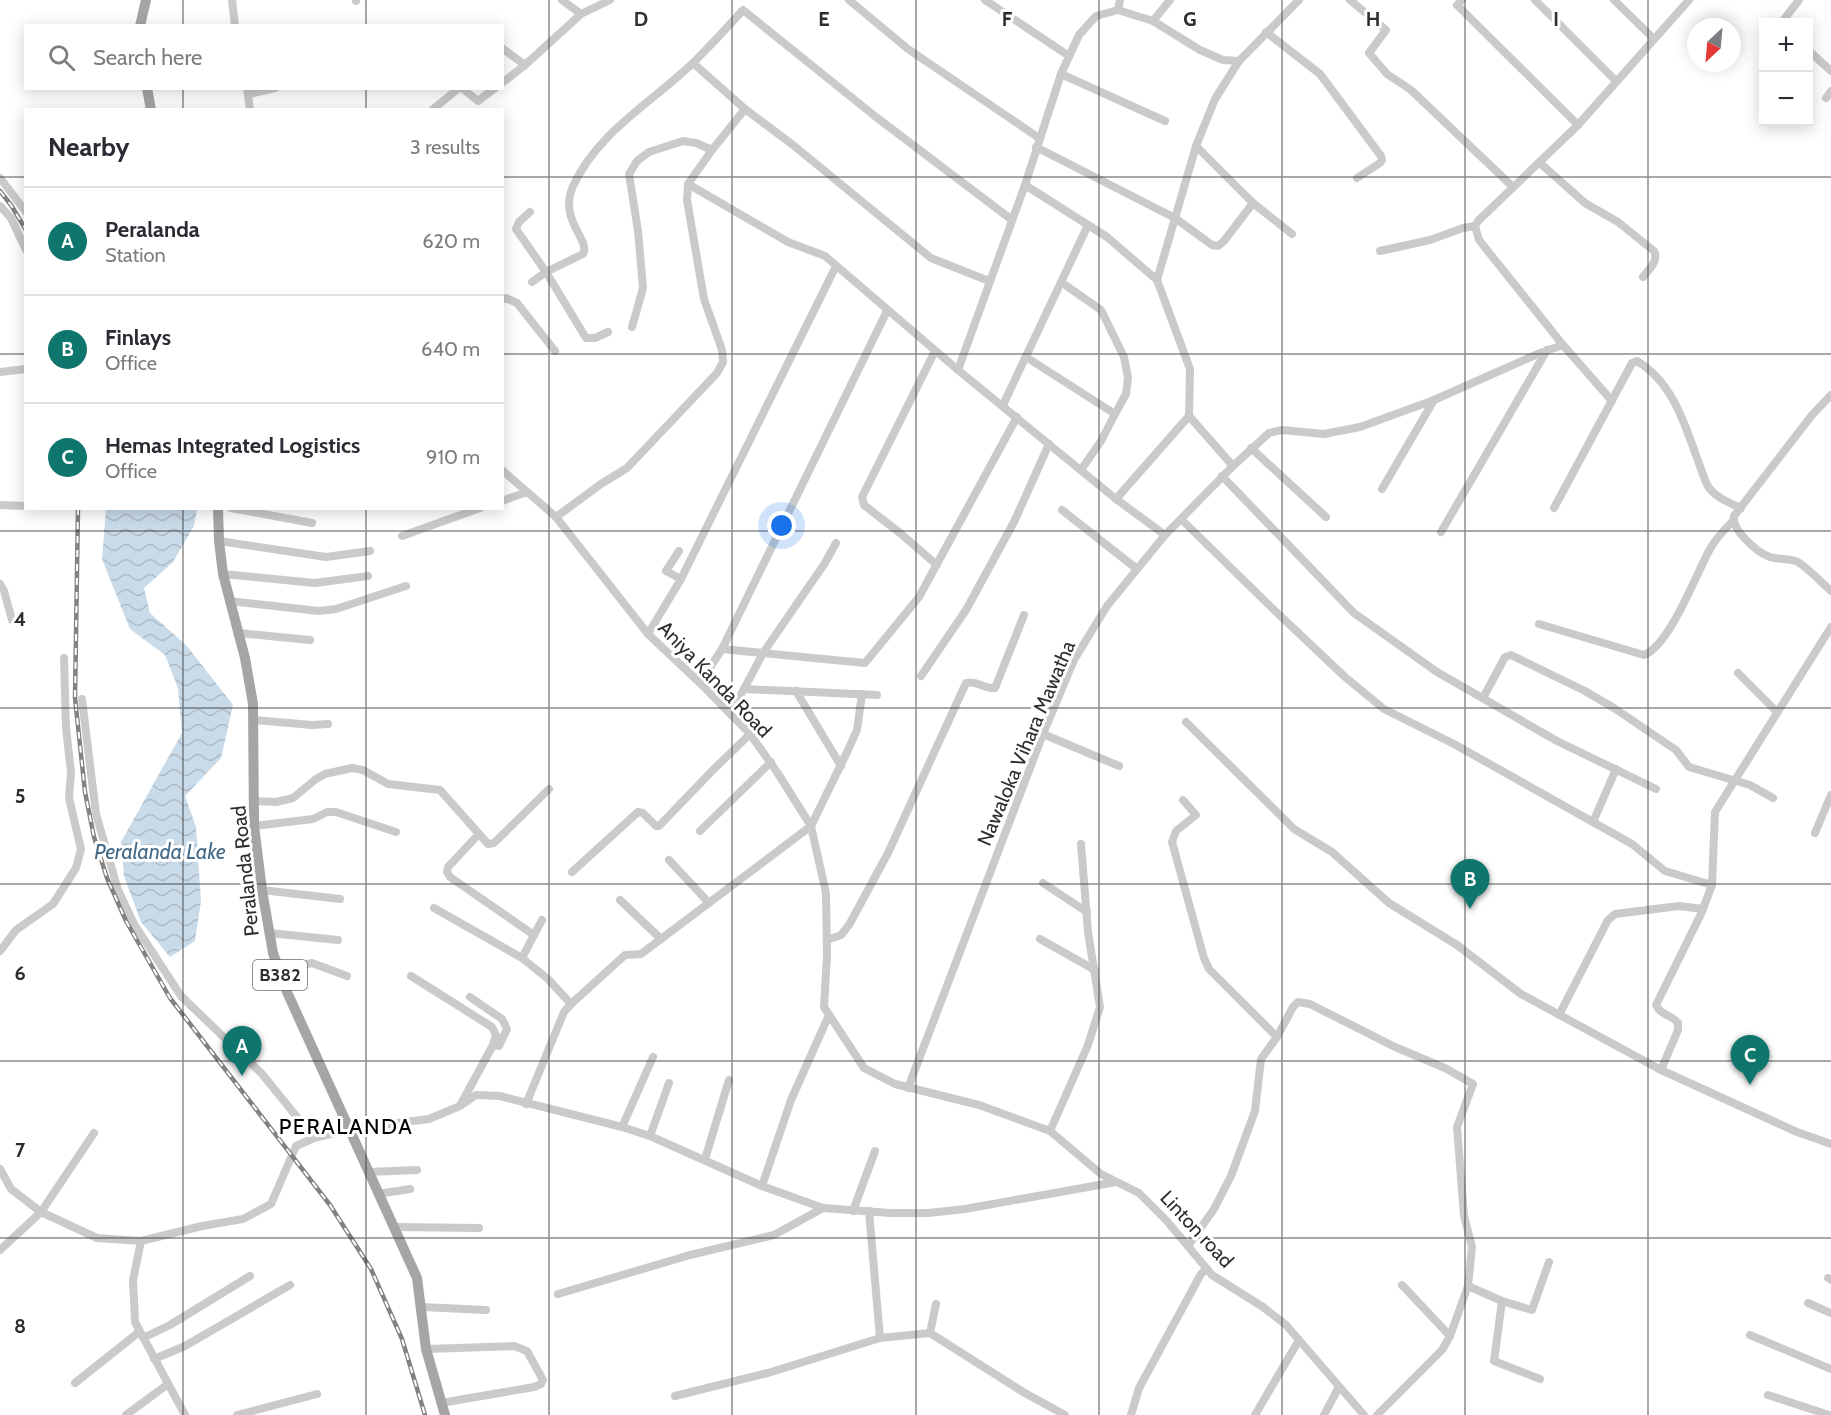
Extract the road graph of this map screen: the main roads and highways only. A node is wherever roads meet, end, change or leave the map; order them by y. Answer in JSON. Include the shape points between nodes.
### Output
{"nodes":[{"id":1,"x":146,"y":0,"type":"edge"},
{"id":2,"x":140,"y":24,"type":"edge"},
{"id":3,"x":147,"y":90,"type":"edge"},
{"id":4,"x":151,"y":108,"type":"edge"},
{"id":5,"x":218,"y":510,"type":"edge"},
{"id":6,"x":445,"y":1415,"type":"edge"}],
"edges":[{"from":1,"to":2,"type":"main road"},
{"from":3,"to":4,"type":"main road"},
{"from":5,"to":6,"type":"main road","name":"Peralanda Road","number":"B382","via":[[223,574],[250,682],[254,826],[269,933],[279,971],[417,1278],[426,1349]]}]}
